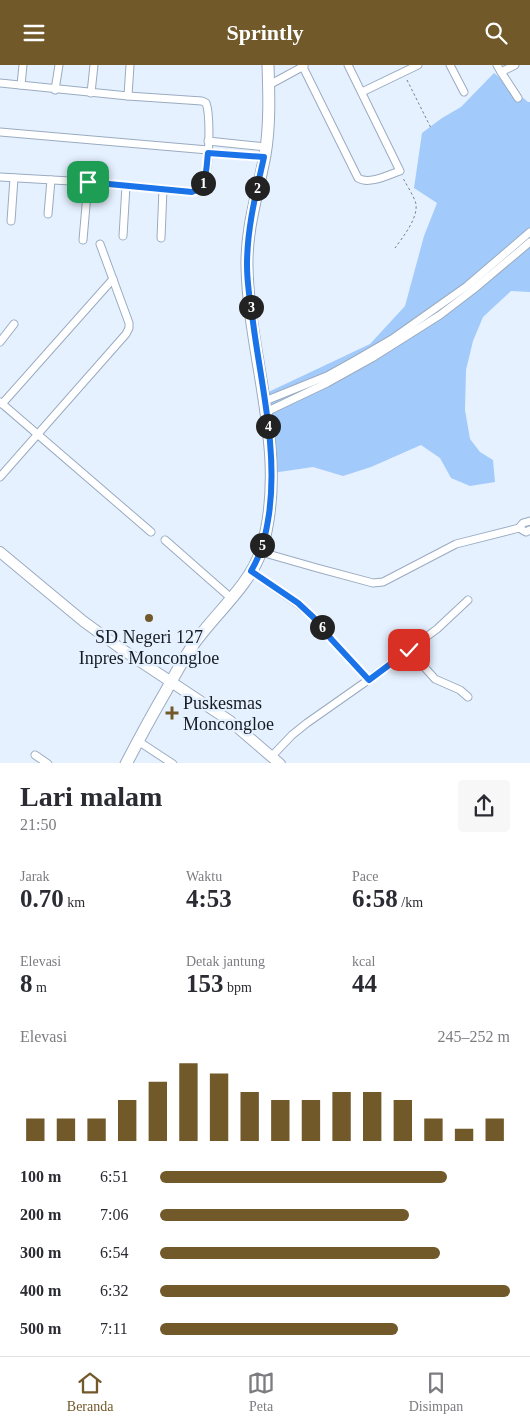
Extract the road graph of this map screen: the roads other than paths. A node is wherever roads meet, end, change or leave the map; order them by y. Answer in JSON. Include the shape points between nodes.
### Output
{"nodes":[{"id":1,"x":22,"y":65,"type":"edge"},
{"id":2,"x":59,"y":65,"type":"edge"},
{"id":3,"x":94,"y":65,"type":"edge"},
{"id":4,"x":130,"y":65,"type":"edge"},
{"id":5,"x":268,"y":65,"type":"edge"},
{"id":6,"x":348,"y":65,"type":"edge"},
{"id":7,"x":418,"y":65,"type":"edge"},
{"id":8,"x":450,"y":65,"type":"edge"},
{"id":9,"x":515,"y":65,"type":"edge"},
{"id":10,"x":303,"y":66,"type":"edge"},
{"id":11,"x":499,"y":68,"type":"edge"},
{"id":12,"x":0,"y":83,"type":"edge"},
{"id":13,"x":21,"y":85,"type":"junction"},
{"id":14,"x":269,"y":85,"type":"junction"},
{"id":15,"x":56,"y":90,"type":"junction"},
{"id":16,"x":464,"y":92,"type":"dead end"},
{"id":17,"x":92,"y":93,"type":"junction"},
{"id":18,"x":362,"y":93,"type":"junction"},
{"id":19,"x":128,"y":96,"type":"junction"},
{"id":20,"x":518,"y":98,"type":"dead end"},
{"id":21,"x":0,"y":132,"type":"edge"},
{"id":22,"x":208,"y":141,"type":"junction"},
{"id":23,"x":208,"y":151,"type":"junction"},
{"id":24,"x":265,"y":152,"type":"junction"},
{"id":25,"x":0,"y":177,"type":"edge"},
{"id":26,"x":14,"y":178,"type":"junction"},
{"id":27,"x":51,"y":180,"type":"junction"},
{"id":28,"x":88,"y":182,"type":"junction"},
{"id":29,"x":126,"y":186,"type":"junction"},
{"id":30,"x":163,"y":189,"type":"junction"},
{"id":31,"x":48,"y":214,"type":"dead end"},
{"id":32,"x":12,"y":221,"type":"dead end"},
{"id":33,"x":530,"y":232,"type":"edge"},
{"id":34,"x":123,"y":236,"type":"dead end"},
{"id":35,"x":161,"y":238,"type":"dead end"},
{"id":36,"x":84,"y":240,"type":"dead end"},
{"id":37,"x":530,"y":242,"type":"edge"},
{"id":38,"x":100,"y":244,"type":"dead end"},
{"id":39,"x":113,"y":279,"type":"junction"},
{"id":40,"x":14,"y":324,"type":"dead end"},
{"id":41,"x":0,"y":341,"type":"edge"},
{"id":42,"x":1,"y":403,"type":"edge"},
{"id":43,"x":265,"y":407,"type":"junction"},
{"id":44,"x":37,"y":435,"type":"junction"},
{"id":45,"x":0,"y":477,"type":"edge"},
{"id":46,"x":530,"y":521,"type":"edge"},
{"id":47,"x":519,"y":528,"type":"junction"},
{"id":48,"x":530,"y":530,"type":"edge"},
{"id":49,"x":151,"y":532,"type":"dead end"},
{"id":50,"x":165,"y":540,"type":"dead end"},
{"id":51,"x":0,"y":552,"type":"edge"},
{"id":52,"x":261,"y":552,"type":"junction"},
{"id":53,"x":251,"y":571,"type":"junction"},
{"id":54,"x":231,"y":598,"type":"junction"},
{"id":55,"x":468,"y":600,"type":"dead end"},
{"id":56,"x":409,"y":650,"type":"junction"},
{"id":57,"x":369,"y":680,"type":"junction"},
{"id":58,"x":171,"y":681,"type":"junction"},
{"id":59,"x":468,"y":697,"type":"dead end"},
{"id":60,"x":138,"y":741,"type":"junction"},
{"id":61,"x":35,"y":755,"type":"dead end"},
{"id":62,"x":276,"y":760,"type":"edge"},
{"id":63,"x":48,"y":763,"type":"edge"},
{"id":64,"x":126,"y":763,"type":"edge"},
{"id":65,"x":173,"y":763,"type":"edge"}],
"edges":[{"from":1,"to":13,"type":"street"},
{"from":2,"to":15,"type":"street"},
{"from":3,"to":17,"type":"street"},
{"from":4,"to":19,"type":"street"},
{"from":5,"to":14,"type":"main road"},
{"from":6,"to":18,"type":"street"},
{"from":7,"to":18,"type":"street"},
{"from":8,"to":16,"type":"street"},
{"from":9,"to":11,"type":"street"},
{"from":10,"to":14,"type":"street"},
{"from":10,"to":18,"type":"street","via":[[358,178],[363,181],[400,171]]},
{"from":11,"to":20,"type":"street"},
{"from":12,"to":13,"type":"street"},
{"from":13,"to":15,"type":"street"},
{"from":14,"to":24,"type":"main road"},
{"from":15,"to":17,"type":"street"},
{"from":17,"to":19,"type":"street"},
{"from":19,"to":22,"type":"street","via":[[206,103]]},
{"from":21,"to":23,"type":"street"},
{"from":22,"to":23,"type":"street"},
{"from":22,"to":24,"type":"street"},
{"from":23,"to":24,"type":"street"},
{"from":23,"to":30,"type":"street","via":[[204,183],[198,190]]},
{"from":24,"to":43,"type":"main road","via":[[250,226],[247,266]]},
{"from":25,"to":26,"type":"street"},
{"from":26,"to":27,"type":"street"},
{"from":26,"to":32,"type":"street"},
{"from":27,"to":28,"type":"street"},
{"from":27,"to":31,"type":"street"},
{"from":28,"to":29,"type":"street"},
{"from":28,"to":36,"type":"street"},
{"from":29,"to":30,"type":"street"},
{"from":29,"to":34,"type":"street"},
{"from":30,"to":35,"type":"street"},
{"from":33,"to":43,"type":"street","via":[[467,286],[408,328],[327,376]]},
{"from":37,"to":43,"type":"street","via":[[440,315],[372,358],[327,383]]},
{"from":38,"to":39,"type":"street"},
{"from":39,"to":42,"type":"street"},
{"from":39,"to":44,"type":"street","via":[[129,328]]},
{"from":40,"to":41,"type":"street"},
{"from":42,"to":44,"type":"street"},
{"from":43,"to":52,"type":"main road","via":[[272,482]]},
{"from":44,"to":45,"type":"street"},
{"from":44,"to":49,"type":"street"},
{"from":46,"to":47,"type":"street"},
{"from":47,"to":48,"type":"street"},
{"from":47,"to":52,"type":"street","via":[[456,544],[383,582],[373,583]]},
{"from":50,"to":54,"type":"street"},
{"from":51,"to":58,"type":"street","via":[[83,621]]},
{"from":52,"to":53,"type":"main road"},
{"from":53,"to":54,"type":"main road"},
{"from":53,"to":57,"type":"street","via":[[298,603]]},
{"from":54,"to":58,"type":"main road","via":[[192,646]]},
{"from":55,"to":56,"type":"street"},
{"from":56,"to":57,"type":"street"},
{"from":56,"to":59,"type":"street","via":[[435,679]]},
{"from":57,"to":62,"type":"street","via":[[292,735]]},
{"from":58,"to":60,"type":"main road"},
{"from":58,"to":62,"type":"street","via":[[230,721]]},
{"from":60,"to":64,"type":"main road"},
{"from":60,"to":65,"type":"street"},
{"from":61,"to":63,"type":"street"}]}
